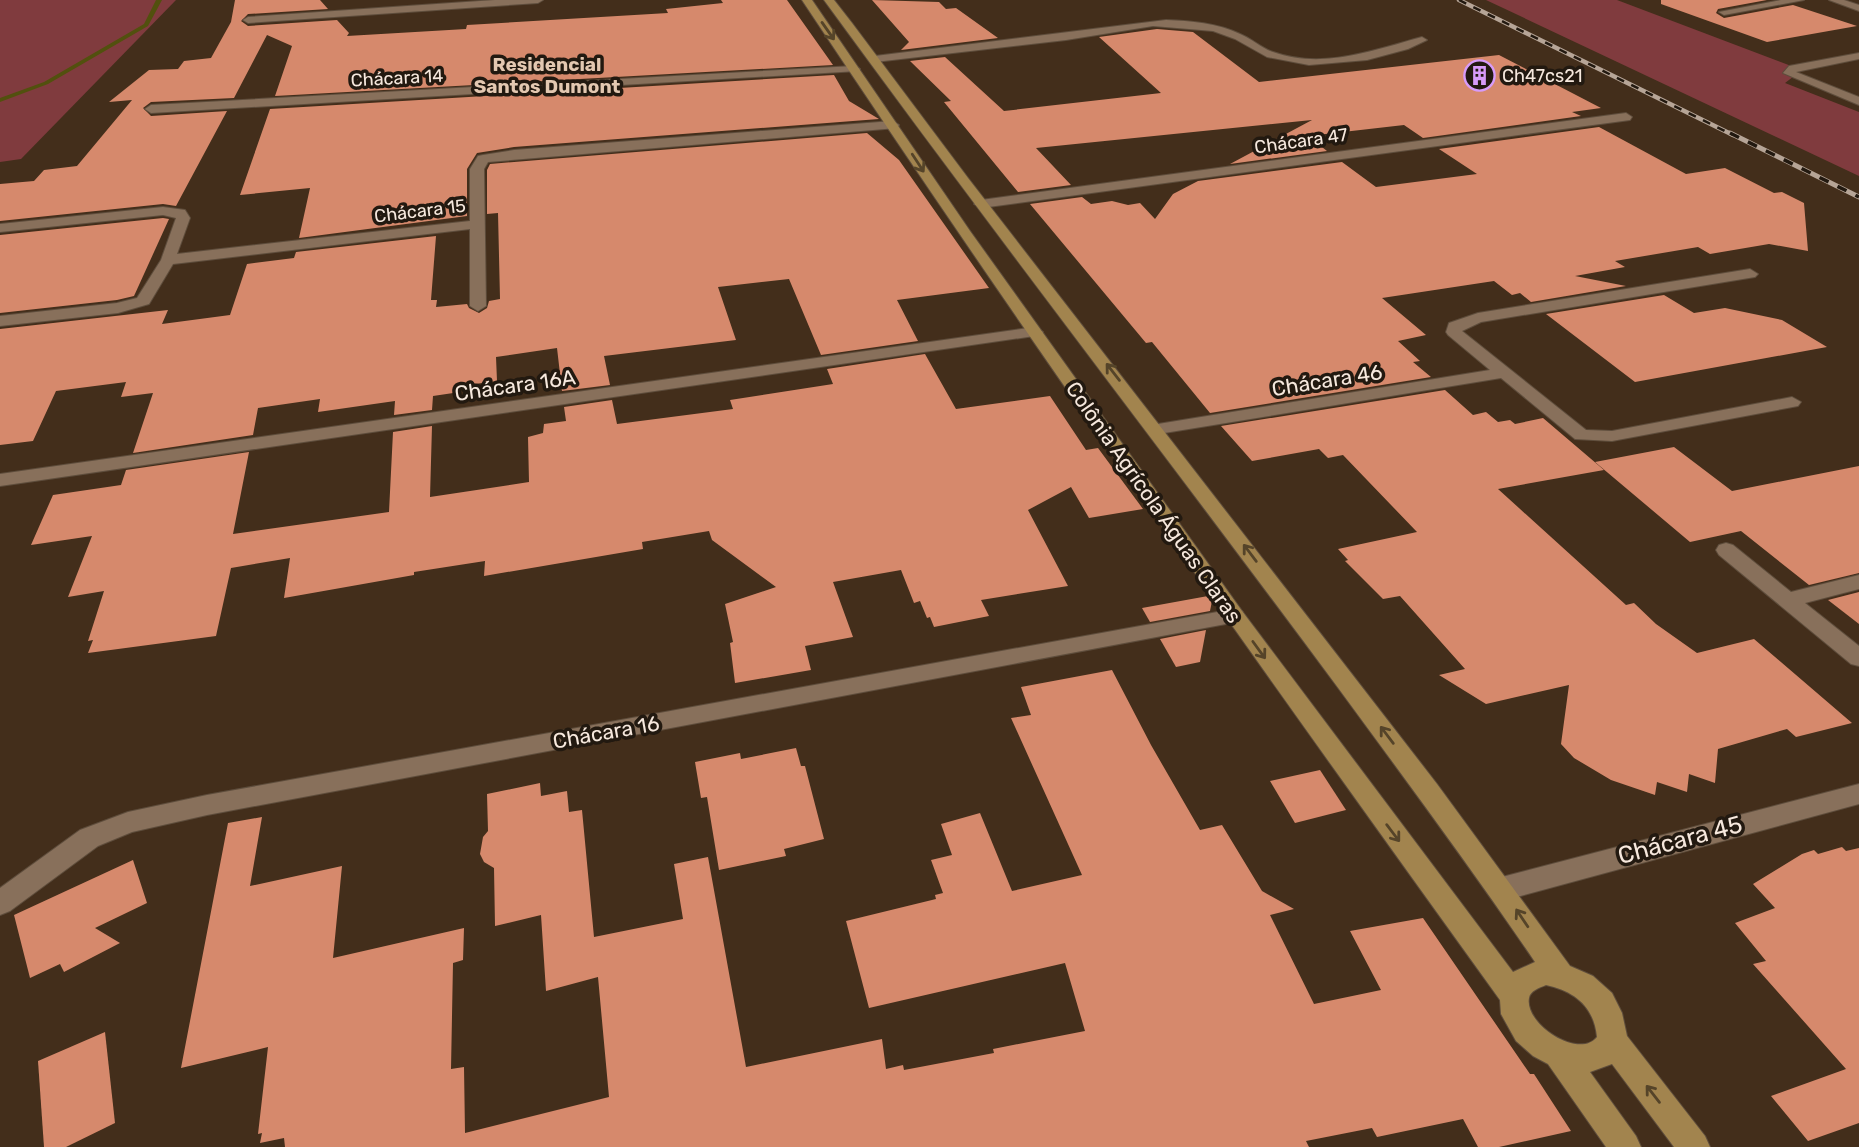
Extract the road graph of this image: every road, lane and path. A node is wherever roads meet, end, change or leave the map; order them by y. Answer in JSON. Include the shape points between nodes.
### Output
{"nodes":[{"id":1,"x":538,"y":0,"type":"edge"},
{"id":2,"x":807,"y":0,"type":"edge"},
{"id":3,"x":829,"y":0,"type":"edge"},
{"id":4,"x":1800,"y":0,"type":"edge"},
{"id":5,"x":1834,"y":0,"type":"edge"},
{"id":6,"x":1859,"y":8,"type":"edge"},
{"id":7,"x":1724,"y":12,"type":"dead end"},
{"id":8,"x":248,"y":20,"type":"dead end"},
{"id":9,"x":1422,"y":40,"type":"dead end"},
{"id":10,"x":1859,"y":56,"type":"edge"},
{"id":11,"x":875,"y":59,"type":"junction"},
{"id":12,"x":888,"y":76,"type":"junction"},
{"id":13,"x":860,"y":78,"type":"junction"},
{"id":14,"x":1859,"y":101,"type":"edge"},
{"id":15,"x":151,"y":109,"type":"dead end"},
{"id":16,"x":1626,"y":117,"type":"dead end"},
{"id":17,"x":893,"y":125,"type":"junction"},
{"id":18,"x":981,"y":204,"type":"junction"},
{"id":19,"x":477,"y":225,"type":"junction"},
{"id":20,"x":0,"y":228,"type":"edge"},
{"id":21,"x":168,"y":260,"type":"junction"},
{"id":22,"x":1750,"y":274,"type":"dead end"},
{"id":23,"x":478,"y":306,"type":"dead end"},
{"id":24,"x":0,"y":321,"type":"edge"},
{"id":25,"x":1035,"y":332,"type":"junction"},
{"id":26,"x":1503,"y":373,"type":"junction"},
{"id":27,"x":1792,"y":402,"type":"dead end"},
{"id":28,"x":1158,"y":429,"type":"junction"},
{"id":29,"x":0,"y":480,"type":"edge"},
{"id":30,"x":1726,"y":550,"type":"dead end"},
{"id":31,"x":1859,"y":582,"type":"edge"},
{"id":32,"x":1787,"y":600,"type":"junction"},
{"id":33,"x":1234,"y":616,"type":"junction"},
{"id":34,"x":1859,"y":658,"type":"edge"},
{"id":35,"x":1859,"y":794,"type":"edge"},
{"id":36,"x":1502,"y":889,"type":"junction"},
{"id":37,"x":0,"y":902,"type":"edge"},
{"id":38,"x":1560,"y":975,"type":"junction"},
{"id":39,"x":1513,"y":995,"type":"junction"},
{"id":40,"x":1613,"y":1041,"type":"junction"},
{"id":41,"x":1559,"y":1055,"type":"junction"},
{"id":42,"x":1625,"y":1147,"type":"edge"},
{"id":43,"x":1694,"y":1147,"type":"edge"}],
"edges":[{"from":1,"to":8,"type":"street"},
{"from":2,"to":13,"type":"main road","name":"Colônia Agrícola Águas Claras","one_way":true},
{"from":3,"to":11,"type":"main road","name":"Colônia Agrícola Águas Claras"},
{"from":4,"to":7,"type":"street"},
{"from":5,"to":6,"type":"street"},
{"from":9,"to":11,"type":"street","via":[[1370,56],[1296,60],[1268,54],[1228,33],[1156,23]]},
{"from":10,"to":14,"type":"street","via":[[1793,68],[1789,73]]},
{"from":11,"to":12,"type":"main road","name":"Colônia Agrícola Águas Claras"},
{"from":12,"to":13,"type":"main road"},
{"from":12,"to":13,"type":"main road"},
{"from":12,"to":18,"type":"main road","name":"Colônia Agrícola Águas Claras"},
{"from":13,"to":15,"type":"street","name":"Chácara 14"},
{"from":13,"to":17,"type":"main road","name":"Colônia Agrícola Águas Claras"},
{"from":16,"to":18,"type":"street","name":"Chácara 47"},
{"from":17,"to":19,"type":"street","name":"Chácara 15","via":[[493,156],[483,159],[477,169]]},
{"from":17,"to":25,"type":"main road","name":"Colônia Agrícola Águas Claras","one_way":true},
{"from":28,"to":18,"type":"main road","name":"Colônia Agrícola Águas Claras","one_way":true},
{"from":19,"to":21,"type":"street","name":"Chácara 15"},
{"from":19,"to":23,"type":"street"},
{"from":20,"to":21,"type":"street","via":[[174,211],[183,218]]},
{"from":21,"to":24,"type":"street","via":[[149,294],[135,305]]},
{"from":22,"to":26,"type":"street","via":[[1478,318],[1455,326],[1454,332]]},
{"from":25,"to":29,"type":"street","name":"Chácara 16A"},
{"from":25,"to":33,"type":"main road","name":"Colônia Agrícola Águas Claras"},
{"from":26,"to":27,"type":"street","via":[[1569,429],[1598,437]]},
{"from":26,"to":28,"type":"street","name":"Chácara 46"},
{"from":36,"to":28,"type":"main road","name":"Colônia Agrícola Águas Claras","one_way":true},
{"from":30,"to":32,"type":"street"},
{"from":31,"to":32,"type":"street"},
{"from":32,"to":34,"type":"street"},
{"from":33,"to":37,"type":"street","name":"Chácara 16","via":[[128,822],[89,838]]},
{"from":33,"to":39,"type":"main road","name":"Colônia Agrícola Águas Claras","one_way":true},
{"from":35,"to":36,"type":"street","name":"Chácara 45"},
{"from":38,"to":36,"type":"main road","name":"Colônia Agrícola Águas Claras","one_way":true},
{"from":38,"to":39,"type":"main road","via":[[1544,972],[1529,976]]},
{"from":38,"to":40,"type":"main road","via":[[1583,985],[1602,1002],[1612,1021]]},
{"from":39,"to":41,"type":"main road","via":[[1523,1028]]},
{"from":40,"to":41,"type":"main road","via":[[1601,1054],[1582,1060]]},
{"from":43,"to":40,"type":"main road","one_way":true},
{"from":41,"to":42,"type":"main road"}]}
